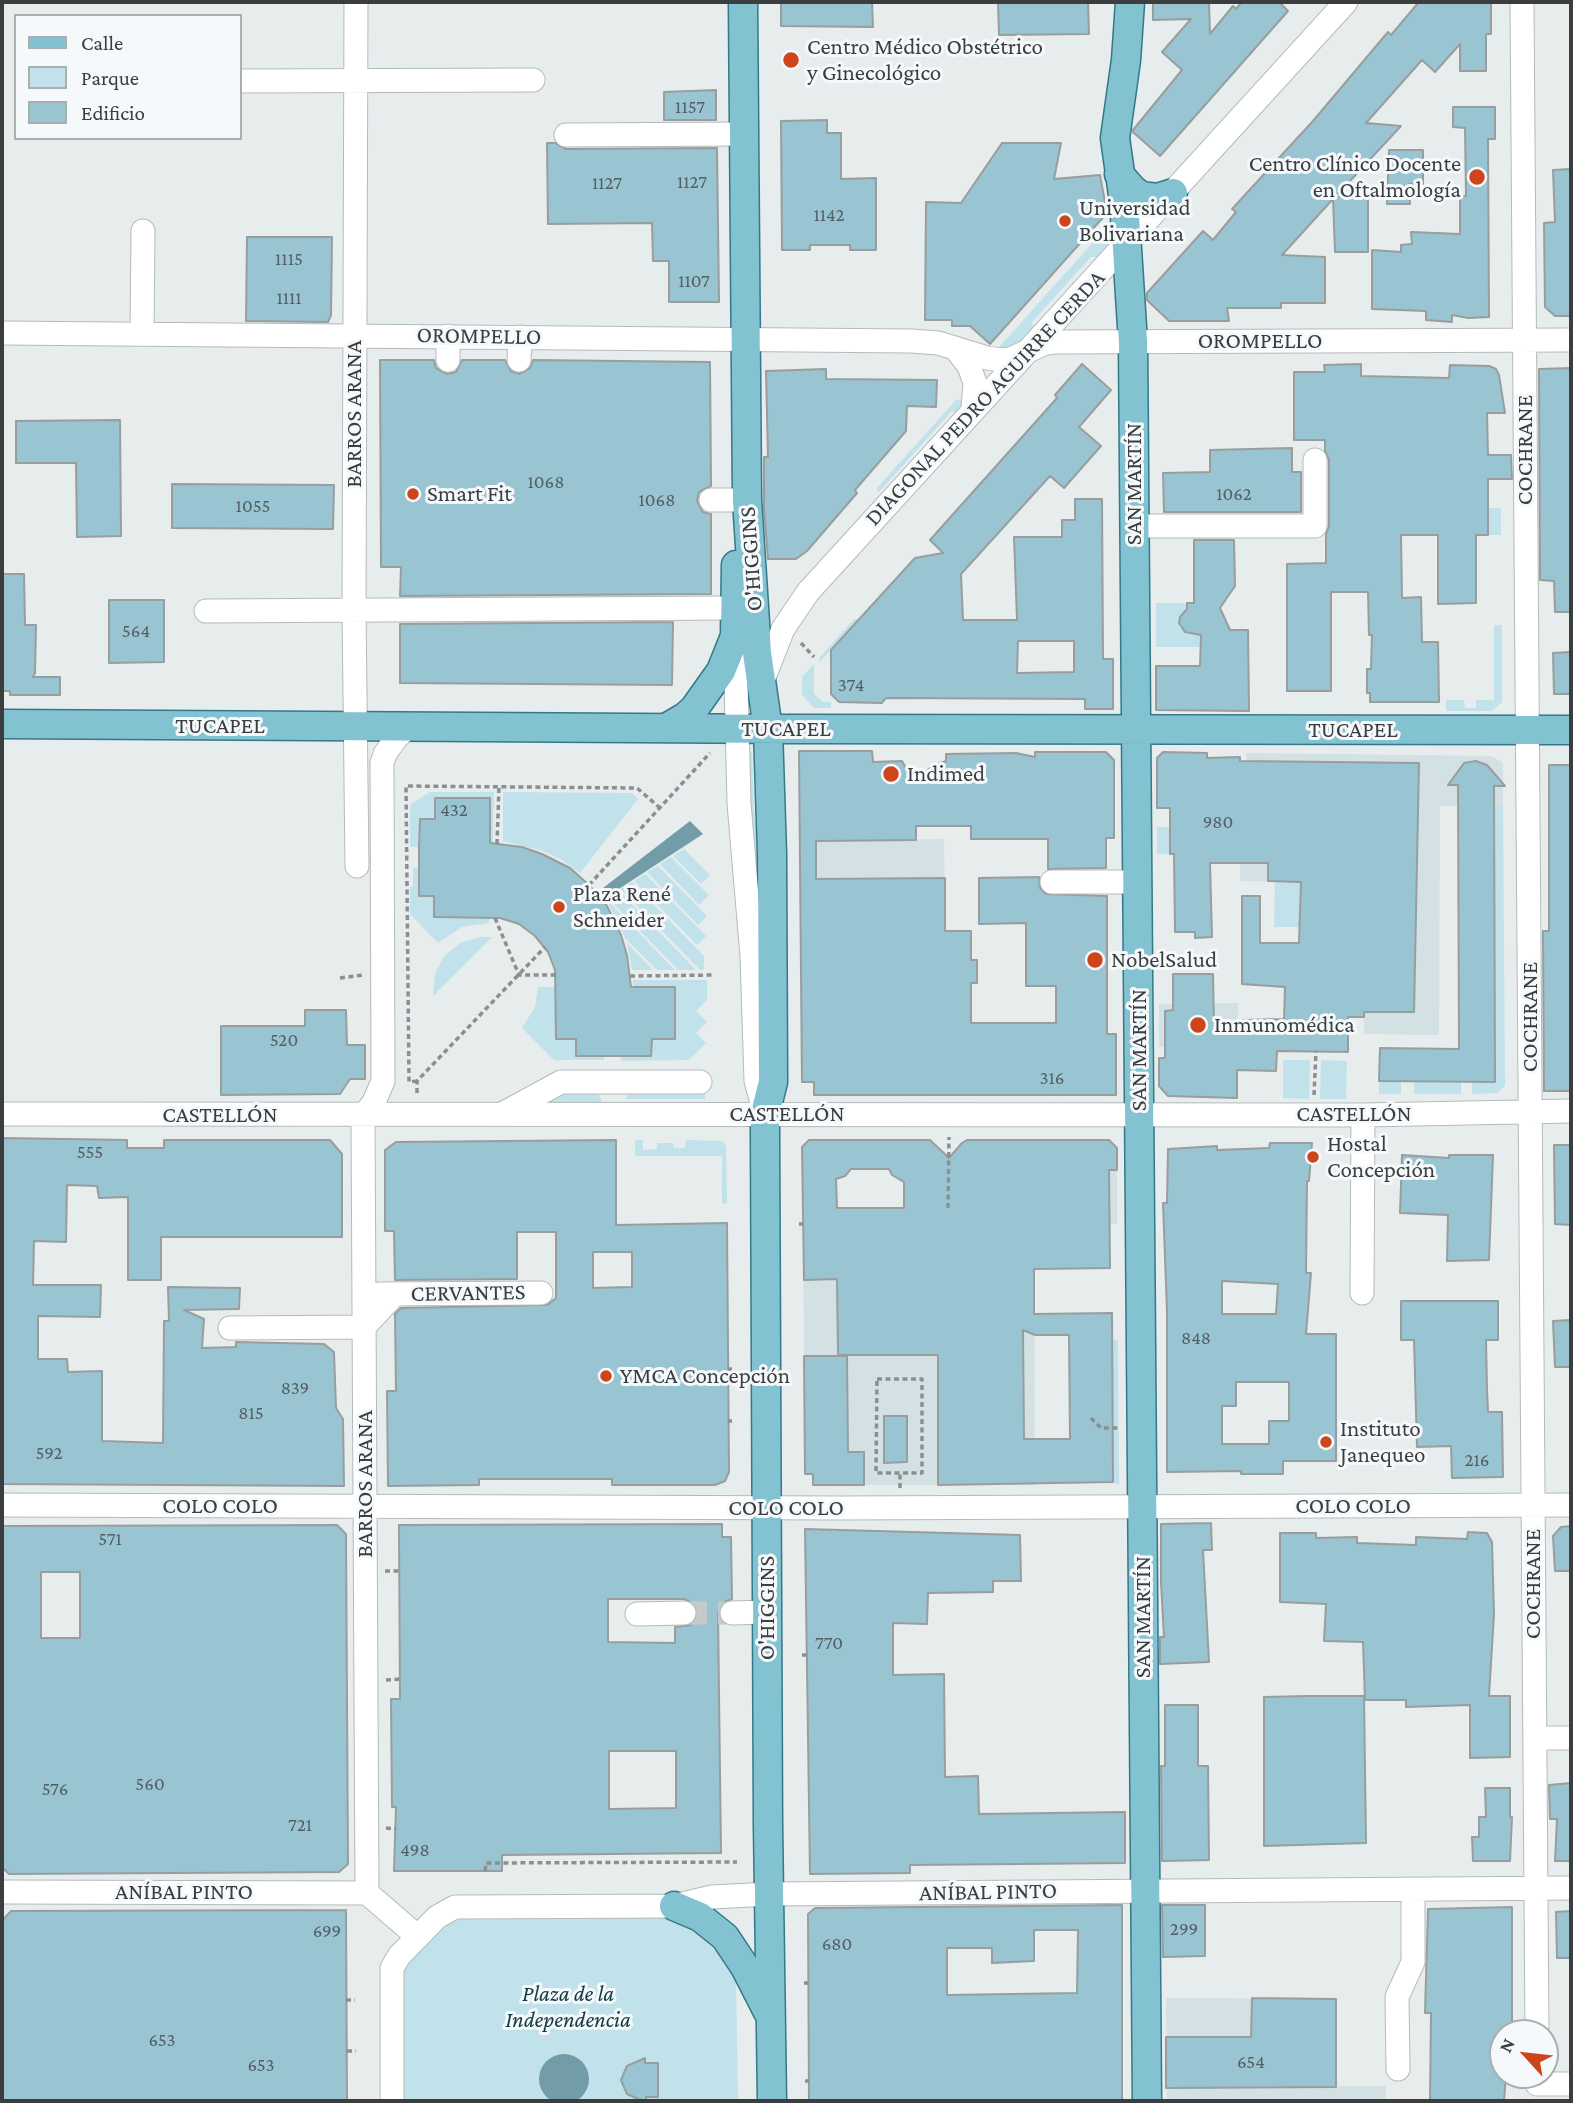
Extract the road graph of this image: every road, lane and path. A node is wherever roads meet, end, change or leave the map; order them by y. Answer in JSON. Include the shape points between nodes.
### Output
{"nodes":[{"id":1,"x":356,"y":2,"type":"edge"},
{"id":2,"x":744,"y":2,"type":"edge"},
{"id":3,"x":1130,"y":2,"type":"edge"},
{"id":4,"x":1522,"y":2,"type":"edge"},
{"id":5,"x":1340,"y":4,"type":"edge"},
{"id":6,"x":533,"y":80,"type":"dead end"},
{"id":7,"x":242,"y":81,"type":"edge"},
{"id":8,"x":355,"y":81,"type":"junction"},
{"id":9,"x":744,"y":134,"type":"junction"},
{"id":10,"x":566,"y":135,"type":"dead end"},
{"id":11,"x":1119,"y":174,"type":"junction"},
{"id":12,"x":1173,"y":193,"type":"junction"},
{"id":13,"x":143,"y":231,"type":"dead end"},
{"id":14,"x":1128,"y":243,"type":"junction"},
{"id":15,"x":2,"y":333,"type":"edge"},
{"id":16,"x":142,"y":334,"type":"junction"},
{"id":17,"x":354,"y":335,"type":"junction"},
{"id":18,"x":448,"y":336,"type":"junction"},
{"id":19,"x":520,"y":337,"type":"junction"},
{"id":20,"x":746,"y":339,"type":"junction"},
{"id":21,"x":1525,"y":340,"type":"junction"},
{"id":22,"x":1571,"y":340,"type":"edge"},
{"id":23,"x":1133,"y":342,"type":"junction"},
{"id":24,"x":955,"y":348,"type":"junction"},
{"id":25,"x":1026,"y":353,"type":"junction"},
{"id":26,"x":448,"y":360,"type":"dead end"},
{"id":27,"x":519,"y":360,"type":"dead end"},
{"id":28,"x":973,"y":409,"type":"junction"},
{"id":29,"x":1315,"y":460,"type":"dead end"},
{"id":30,"x":711,"y":500,"type":"dead end"},
{"id":31,"x":747,"y":500,"type":"junction"},
{"id":32,"x":1135,"y":526,"type":"junction"},
{"id":33,"x":734,"y":608,"type":"junction"},
{"id":34,"x":354,"y":610,"type":"junction"},
{"id":35,"x":206,"y":611,"type":"dead end"},
{"id":36,"x":735,"y":636,"type":"junction"},
{"id":37,"x":800,"y":642,"type":"dead end"},
{"id":38,"x":814,"y":657,"type":"dead end"},
{"id":39,"x":761,"y":685,"type":"junction"},
{"id":40,"x":2,"y":724,"type":"edge"},
{"id":41,"x":355,"y":727,"type":"junction"},
{"id":42,"x":408,"y":727,"type":"junction"},
{"id":43,"x":666,"y":729,"type":"junction"},
{"id":44,"x":737,"y":729,"type":"junction"},
{"id":45,"x":768,"y":729,"type":"junction"},
{"id":46,"x":1136,"y":729,"type":"junction"},
{"id":47,"x":1527,"y":730,"type":"junction"},
{"id":48,"x":1571,"y":730,"type":"edge"},
{"id":49,"x":714,"y":749,"type":"dead end"},
{"id":50,"x":499,"y":787,"type":"junction"},
{"id":51,"x":660,"y":808,"type":"junction"},
{"id":52,"x":381,"y":822,"type":"junction"},
{"id":53,"x":497,"y":844,"type":"dead end"},
{"id":54,"x":357,"y":866,"type":"dead end"},
{"id":55,"x":1137,"y":881,"type":"junction"},
{"id":56,"x":1052,"y":882,"type":"dead end"},
{"id":57,"x":589,"y":885,"type":"dead end"},
{"id":58,"x":495,"y":918,"type":"dead end"},
{"id":59,"x":545,"y":947,"type":"dead end"},
{"id":60,"x":519,"y":975,"type":"junction"},
{"id":61,"x":556,"y":975,"type":"dead end"},
{"id":62,"x":715,"y":975,"type":"dead end"},
{"id":63,"x":630,"y":976,"type":"dead end"},
{"id":64,"x":1316,"y":1051,"type":"dead end"},
{"id":65,"x":383,"y":1081,"type":"junction"},
{"id":66,"x":417,"y":1081,"type":"junction"},
{"id":67,"x":613,"y":1082,"type":"junction"},
{"id":68,"x":701,"y":1082,"type":"dead end"},
{"id":69,"x":1314,"y":1102,"type":"dead end"},
{"id":70,"x":416,"y":1106,"type":"junction"},
{"id":71,"x":1571,"y":1111,"type":"edge"},
{"id":72,"x":1530,"y":1112,"type":"junction"},
{"id":73,"x":2,"y":1114,"type":"edge"},
{"id":74,"x":765,"y":1114,"type":"junction"},
{"id":75,"x":1139,"y":1114,"type":"junction"},
{"id":76,"x":499,"y":1115,"type":"junction"},
{"id":77,"x":613,"y":1115,"type":"junction"},
{"id":78,"x":1363,"y":1115,"type":"junction"},
{"id":79,"x":363,"y":1116,"type":"junction"},
{"id":80,"x":948,"y":1135,"type":"dead end"},
{"id":81,"x":948,"y":1208,"type":"dead end"},
{"id":82,"x":541,"y":1293,"type":"dead end"},
{"id":83,"x":1362,"y":1293,"type":"dead end"},
{"id":84,"x":364,"y":1294,"type":"junction"},
{"id":85,"x":395,"y":1294,"type":"junction"},
{"id":86,"x":364,"y":1327,"type":"junction"},
{"id":87,"x":230,"y":1328,"type":"dead end"},
{"id":88,"x":1091,"y":1418,"type":"dead end"},
{"id":89,"x":1124,"y":1428,"type":"dead end"},
{"id":90,"x":900,"y":1473,"type":"junction"},
{"id":91,"x":900,"y":1490,"type":"dead end"},
{"id":92,"x":2,"y":1505,"type":"edge"},
{"id":93,"x":1533,"y":1505,"type":"junction"},
{"id":94,"x":1571,"y":1505,"type":"edge"},
{"id":95,"x":365,"y":1506,"type":"junction"},
{"id":96,"x":1142,"y":1507,"type":"junction"},
{"id":97,"x":767,"y":1508,"type":"junction"},
{"id":98,"x":767,"y":1612,"type":"junction"},
{"id":99,"x":684,"y":1613,"type":"tunnel mouth"},
{"id":100,"x":732,"y":1613,"type":"tunnel mouth"},
{"id":101,"x":637,"y":1614,"type":"dead end"},
{"id":102,"x":802,"y":1655,"type":"dead end"},
{"id":103,"x":807,"y":1655,"type":"dead end"},
{"id":104,"x":1535,"y":1738,"type":"junction"},
{"id":105,"x":1571,"y":1738,"type":"edge"},
{"id":106,"x":737,"y":1862,"type":"dead end"},
{"id":107,"x":485,"y":1871,"type":"dead end"},
{"id":108,"x":1536,"y":1888,"type":"junction"},
{"id":109,"x":1571,"y":1888,"type":"edge"},
{"id":110,"x":1413,"y":1889,"type":"junction"},
{"id":111,"x":1145,"y":1891,"type":"junction"},
{"id":112,"x":2,"y":1892,"type":"edge"},
{"id":113,"x":367,"y":1893,"type":"junction"},
{"id":114,"x":770,"y":1894,"type":"junction"},
{"id":115,"x":674,"y":1906,"type":"junction"},
{"id":116,"x":418,"y":1937,"type":"junction"},
{"id":117,"x":346,"y":2000,"type":"dead end"},
{"id":118,"x":355,"y":2000,"type":"dead end"},
{"id":119,"x":770,"y":2015,"type":"junction"},
{"id":120,"x":1537,"y":2019,"type":"edge"},
{"id":121,"x":347,"y":2051,"type":"dead end"},
{"id":122,"x":356,"y":2051,"type":"dead end"},
{"id":123,"x":1398,"y":2069,"type":"dead end"},
{"id":124,"x":392,"y":2101,"type":"edge"},
{"id":125,"x":772,"y":2101,"type":"edge"},
{"id":126,"x":1147,"y":2101,"type":"edge"}],
"edges":[{"from":1,"to":8,"type":"street","name":"BARROS ARANA"},
{"from":2,"to":9,"type":"main road","name":"O'HIGGINS"},
{"from":3,"to":11,"type":"main road","name":"SAN MARTÍN","via":[[1116,130]]},
{"from":4,"to":21,"type":"street","name":"COCHRANE"},
{"from":5,"to":12,"type":"street","name":"DIAGONAL PEDRO AGUIRRE CERDA"},
{"from":6,"to":8,"type":"street"},
{"from":7,"to":8,"type":"street"},
{"from":8,"to":17,"type":"street","name":"BARROS ARANA"},
{"from":9,"to":10,"type":"street"},
{"from":9,"to":20,"type":"main road","name":"O'HIGGINS"},
{"from":11,"to":12,"type":"main road","via":[[1141,196]]},
{"from":11,"to":14,"type":"main road","name":"SAN MARTÍN"},
{"from":12,"to":14,"type":"street","name":"DIAGONAL PEDRO AGUIRRE CERDA"},
{"from":13,"to":16,"type":"street"},
{"from":14,"to":23,"type":"main road","name":"SAN MARTÍN"},
{"from":14,"to":25,"type":"street","name":"DIAGONAL PEDRO AGUIRRE CERDA"},
{"from":15,"to":16,"type":"street","name":"OROMPELLO"},
{"from":16,"to":17,"type":"street","name":"OROMPELLO"},
{"from":17,"to":18,"type":"street","name":"OROMPELLO"},
{"from":17,"to":34,"type":"street","name":"BARROS ARANA"},
{"from":18,"to":19,"type":"street","name":"OROMPELLO"},
{"from":18,"to":26,"type":"street"},
{"from":19,"to":20,"type":"street","name":"OROMPELLO"},
{"from":19,"to":27,"type":"street"},
{"from":20,"to":24,"type":"street","name":"OROMPELLO","via":[[919,341]]},
{"from":20,"to":31,"type":"main road","name":"O'HIGGINS"},
{"from":21,"to":22,"type":"street","name":"OROMPELLO"},
{"from":21,"to":23,"type":"street","name":"OROMPELLO"},
{"from":21,"to":47,"type":"street","name":"COCHRANE"},
{"from":23,"to":25,"type":"street","name":"OROMPELLO","via":[[1055,342]]},
{"from":23,"to":32,"type":"main road","name":"SAN MARTÍN"},
{"from":24,"to":25,"type":"street","name":"OROMPELLO","via":[[998,360]]},
{"from":24,"to":28,"type":"street","via":[[975,383]]},
{"from":25,"to":28,"type":"street","name":"DIAGONAL PEDRO AGUIRRE CERDA"},
{"from":28,"to":39,"type":"street","name":"DIAGONAL PEDRO AGUIRRE CERDA","via":[[800,602],[779,638]]},
{"from":29,"to":32,"type":"street","via":[[1315,526]]},
{"from":30,"to":31,"type":"street"},
{"from":31,"to":33,"type":"main road","via":[[738,537]]},
{"from":31,"to":39,"type":"main road","name":"O'HIGGINS"},
{"from":32,"to":46,"type":"main road","name":"SAN MARTÍN"},
{"from":33,"to":34,"type":"street"},
{"from":33,"to":36,"type":"main road"},
{"from":34,"to":35,"type":"street"},
{"from":34,"to":41,"type":"street","name":"BARROS ARANA"},
{"from":36,"to":43,"type":"main road","via":[[706,694]]},
{"from":36,"to":44,"type":"street","name":"O'HIGGINS"},
{"from":37,"to":38,"type":"path"},
{"from":39,"to":45,"type":"main road","name":"O'HIGGINS"},
{"from":40,"to":41,"type":"main road","name":"TUCAPEL"},
{"from":41,"to":42,"type":"main road","name":"TUCAPEL"},
{"from":41,"to":52,"type":"street","name":"BARROS ARANA"},
{"from":41,"to":54,"type":"street"},
{"from":42,"to":43,"type":"main road","name":"TUCAPEL"},
{"from":42,"to":52,"type":"street","name":"BARROS ARANA","via":[[382,763]]},
{"from":43,"to":44,"type":"main road","name":"TUCAPEL"},
{"from":44,"to":45,"type":"main road","name":"TUCAPEL"},
{"from":44,"to":74,"type":"street","name":"O'HIGGINS","via":[[756,1081]]},
{"from":45,"to":46,"type":"main road","name":"TUCAPEL"},
{"from":45,"to":74,"type":"main road","name":"O'HIGGINS","via":[[773,1082]]},
{"from":46,"to":47,"type":"main road","name":"TUCAPEL"},
{"from":46,"to":55,"type":"main road","name":"SAN MARTÍN"},
{"from":47,"to":48,"type":"main road","name":"TUCAPEL"},
{"from":47,"to":72,"type":"street","name":"COCHRANE"},
{"from":49,"to":51,"type":"path"},
{"from":50,"to":51,"type":"path","via":[[637,788]]},
{"from":50,"to":53,"type":"path"},
{"from":50,"to":66,"type":"path","via":[[406,786],[409,1082]]},
{"from":51,"to":57,"type":"path"},
{"from":52,"to":65,"type":"street","name":"BARROS ARANA"},
{"from":55,"to":56,"type":"street"},
{"from":55,"to":75,"type":"main road","name":"SAN MARTÍN"},
{"from":58,"to":60,"type":"path"},
{"from":59,"to":60,"type":"path"},
{"from":60,"to":61,"type":"path"},
{"from":60,"to":66,"type":"path"},
{"from":62,"to":63,"type":"path"},
{"from":64,"to":69,"type":"path"},
{"from":65,"to":70,"type":"street","via":[[398,1107]]},
{"from":65,"to":79,"type":"street","name":"BARROS ARANA"},
{"from":66,"to":70,"type":"path"},
{"from":67,"to":68,"type":"street"},
{"from":67,"to":76,"type":"street","via":[[560,1082]]},
{"from":67,"to":77,"type":"street"},
{"from":70,"to":76,"type":"street","name":"CASTELLÓN"},
{"from":70,"to":79,"type":"street","name":"CASTELLÓN"},
{"from":71,"to":72,"type":"street","name":"CASTELLÓN"},
{"from":72,"to":78,"type":"street","name":"CASTELLÓN"},
{"from":72,"to":93,"type":"street","name":"COCHRANE"},
{"from":73,"to":79,"type":"street","name":"CASTELLÓN"},
{"from":74,"to":75,"type":"street","name":"CASTELLÓN"},
{"from":74,"to":77,"type":"street","name":"CASTELLÓN"},
{"from":74,"to":97,"type":"main road","name":"O'HIGGINS"},
{"from":75,"to":78,"type":"street","name":"CASTELLÓN"},
{"from":75,"to":96,"type":"main road","name":"SAN MARTÍN"},
{"from":76,"to":77,"type":"street","name":"CASTELLÓN"},
{"from":78,"to":83,"type":"street"},
{"from":79,"to":84,"type":"street","name":"BARROS ARANA"},
{"from":80,"to":81,"type":"path"},
{"from":82,"to":85,"type":"street","name":"CERVANTES"},
{"from":84,"to":85,"type":"street","name":"CERVANTES"},
{"from":84,"to":86,"type":"street","name":"BARROS ARANA"},
{"from":85,"to":86,"type":"street","name":"CERVANTES"},
{"from":86,"to":87,"type":"street"},
{"from":86,"to":95,"type":"street","name":"BARROS ARANA"},
{"from":88,"to":89,"type":"path","via":[[1101,1428]]},
{"from":90,"to":90,"type":"path","via":[[922,1473],[922,1379],[877,1379],[876,1473]]},
{"from":90,"to":91,"type":"path"},
{"from":92,"to":95,"type":"street","name":"COLO COLO"},
{"from":93,"to":94,"type":"street","name":"COLO COLO"},
{"from":93,"to":96,"type":"street","name":"COLO COLO"},
{"from":93,"to":104,"type":"street","name":"COCHRANE"},
{"from":95,"to":97,"type":"street","name":"COLO COLO"},
{"from":95,"to":113,"type":"street","name":"BARROS ARANA"},
{"from":96,"to":97,"type":"street","name":"COLO COLO"},
{"from":96,"to":111,"type":"main road","name":"SAN MARTÍN"},
{"from":97,"to":98,"type":"main road","name":"O'HIGGINS"},
{"from":98,"to":100,"type":"street"},
{"from":98,"to":114,"type":"main road","name":"O'HIGGINS"},
{"from":99,"to":101,"type":"street"},
{"from":102,"to":103,"type":"path"},
{"from":104,"to":105,"type":"street"},
{"from":104,"to":108,"type":"street","name":"COCHRANE"},
{"from":106,"to":107,"type":"path","via":[[486,1863]]},
{"from":108,"to":109,"type":"street","name":"ANÍBAL PINTO"},
{"from":108,"to":110,"type":"street","name":"ANÍBAL PINTO"},
{"from":108,"to":120,"type":"street","name":"COCHRANE"},
{"from":110,"to":111,"type":"street","name":"ANÍBAL PINTO"},
{"from":110,"to":123,"type":"street","via":[[1413,1962],[1397,1997]]},
{"from":111,"to":114,"type":"street","name":"ANÍBAL PINTO"},
{"from":111,"to":126,"type":"main road","name":"SAN MARTÍN"},
{"from":112,"to":113,"type":"street","name":"ANÍBAL PINTO"},
{"from":113,"to":116,"type":"street"},
{"from":114,"to":115,"type":"street","name":"ANÍBAL PINTO","via":[[712,1897]]},
{"from":114,"to":119,"type":"main road","name":"O'HIGGINS"},
{"from":115,"to":116,"type":"street","name":"ANÍBAL PINTO","via":[[459,1906],[439,1915]]},
{"from":115,"to":119,"type":"main road","via":[[700,1917],[725,1937]]},
{"from":116,"to":124,"type":"street","via":[[397,1959],[391,1976]]},
{"from":117,"to":118,"type":"path"},
{"from":119,"to":125,"type":"main road","name":"O'HIGGINS"},
{"from":121,"to":122,"type":"path"}]}
